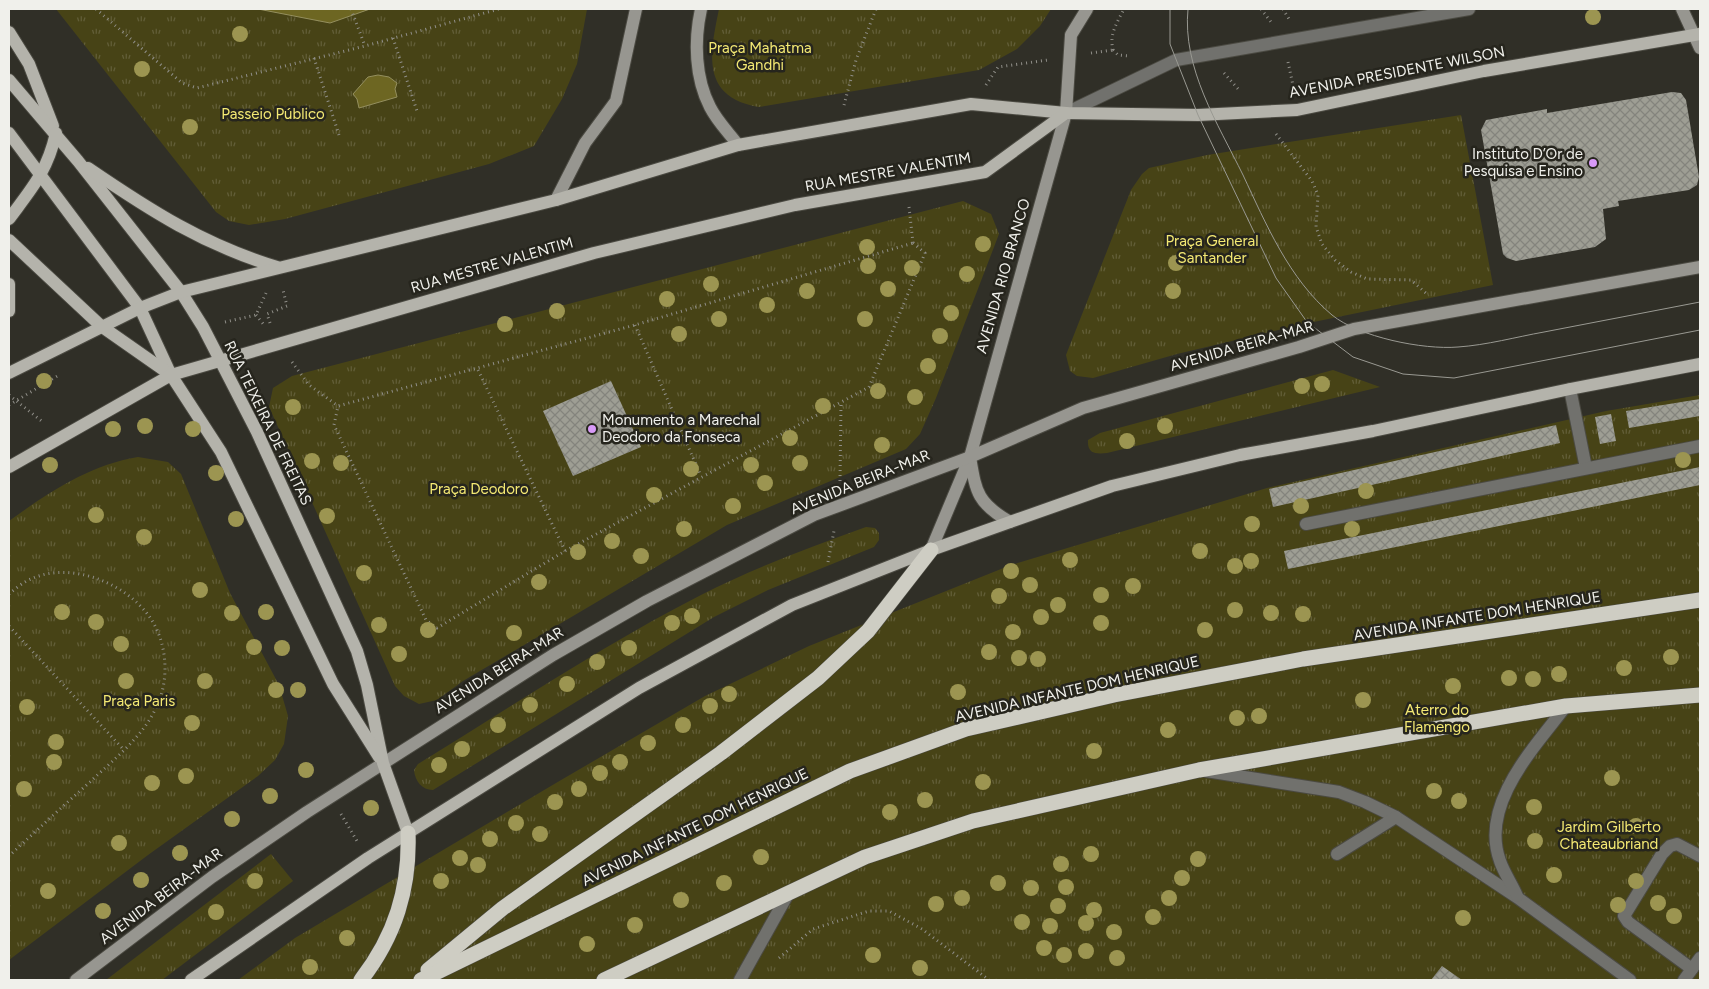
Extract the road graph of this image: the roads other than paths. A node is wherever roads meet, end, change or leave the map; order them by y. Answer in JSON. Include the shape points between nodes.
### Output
{"nodes":[{"id":1,"x":636,"y":9,"type":"edge"},
{"id":2,"x":701,"y":9,"type":"edge"},
{"id":3,"x":1087,"y":9,"type":"edge"},
{"id":4,"x":1469,"y":9,"type":"edge"},
{"id":5,"x":1682,"y":9,"type":"edge"},
{"id":6,"x":9,"y":32,"type":"edge"},
{"id":7,"x":1697,"y":34,"type":"edge"},
{"id":8,"x":1700,"y":48,"type":"edge"},
{"id":9,"x":9,"y":80,"type":"edge"},
{"id":10,"x":1066,"y":113,"type":"junction"},
{"id":11,"x":9,"y":133,"type":"edge"},
{"id":12,"x":56,"y":133,"type":"junction"},
{"id":13,"x":738,"y":145,"type":"junction"},
{"id":14,"x":78,"y":161,"type":"junction"},
{"id":15,"x":41,"y":177,"type":"junction"},
{"id":16,"x":556,"y":200,"type":"junction"},
{"id":17,"x":9,"y":218,"type":"edge"},
{"id":18,"x":9,"y":240,"type":"edge"},
{"id":19,"x":277,"y":267,"type":"junction"},
{"id":20,"x":1700,"y":267,"type":"edge"},
{"id":21,"x":9,"y":284,"type":"edge"},
{"id":22,"x":181,"y":292,"type":"junction"},
{"id":23,"x":140,"y":308,"type":"junction"},
{"id":24,"x":9,"y":310,"type":"edge"},
{"id":25,"x":101,"y":326,"type":"junction"},
{"id":26,"x":221,"y":361,"type":"junction"},
{"id":27,"x":1700,"y":364,"type":"edge"},
{"id":28,"x":9,"y":373,"type":"edge"},
{"id":29,"x":171,"y":375,"type":"junction"},
{"id":30,"x":1570,"y":389,"type":"junction"},
{"id":31,"x":1700,"y":446,"type":"edge"},
{"id":32,"x":970,"y":456,"type":"junction"},
{"id":33,"x":9,"y":467,"type":"edge"},
{"id":34,"x":1586,"y":468,"type":"junction"},
{"id":35,"x":1010,"y":522,"type":"junction"},
{"id":36,"x":1306,"y":524,"type":"dead end"},
{"id":37,"x":931,"y":550,"type":"junction"},
{"id":38,"x":1700,"y":600,"type":"edge"},
{"id":39,"x":1700,"y":695,"type":"edge"},
{"id":40,"x":1566,"y":706,"type":"junction"},
{"id":41,"x":383,"y":763,"type":"junction"},
{"id":42,"x":1198,"y":770,"type":"junction"},
{"id":43,"x":1396,"y":817,"type":"junction"},
{"id":44,"x":408,"y":833,"type":"junction"},
{"id":45,"x":1337,"y":854,"type":"dead end"},
{"id":46,"x":1700,"y":856,"type":"edge"},
{"id":47,"x":788,"y":894,"type":"junction"},
{"id":48,"x":1518,"y":898,"type":"junction"},
{"id":49,"x":1700,"y":958,"type":"edge"},
{"id":50,"x":1692,"y":969,"type":"junction"},
{"id":51,"x":76,"y":980,"type":"edge"},
{"id":52,"x":191,"y":980,"type":"edge"},
{"id":53,"x":361,"y":980,"type":"edge"},
{"id":54,"x":416,"y":980,"type":"edge"},
{"id":55,"x":421,"y":980,"type":"edge"},
{"id":56,"x":604,"y":980,"type":"edge"},
{"id":57,"x":740,"y":980,"type":"edge"},
{"id":58,"x":1630,"y":980,"type":"edge"},
{"id":59,"x":1684,"y":980,"type":"edge"}],
"edges":[{"from":1,"to":16,"type":"main road","via":[[616,101],[585,143]]},
{"from":2,"to":13,"type":"main road","via":[[697,26],[698,73],[710,108]]},
{"from":3,"to":10,"type":"main road","name":"AVENIDA RIO BRANCO","via":[[1072,35]]},
{"from":4,"to":10,"type":"street","via":[[1176,60]]},
{"from":5,"to":7,"type":"main road"},
{"from":6,"to":12,"type":"main road","name":"RUA TEIXEIRA DE FREITAS","via":[[29,64]]},
{"from":7,"to":8,"type":"main road"},
{"from":7,"to":10,"type":"main road","name":"AVENIDA PRESIDENTE WILSON","via":[[1484,71],[1298,110],[1198,115]]},
{"from":9,"to":12,"type":"main road","name":"RUA TEIXEIRA DE FREITAS"},
{"from":10,"to":13,"type":"main road","via":[[971,104]]},
{"from":10,"to":26,"type":"main road","name":"RUA MESTRE VALENTIM","via":[[984,172],[795,205],[594,253]]},
{"from":10,"to":32,"type":"main road","name":"AVENIDA RIO BRANCO"},
{"from":11,"to":15,"type":"main road","name":"RUA TEIXEIRA DE FREITAS"},
{"from":12,"to":14,"type":"main road","name":"RUA TEIXEIRA DE FREITAS"},
{"from":12,"to":15,"type":"main road"},
{"from":13,"to":16,"type":"main road"},
{"from":14,"to":19,"type":"main road","via":[[191,234],[240,256]]},
{"from":14,"to":22,"type":"main road","name":"RUA TEIXEIRA DE FREITAS"},
{"from":15,"to":17,"type":"main road"},
{"from":15,"to":23,"type":"main road","name":"RUA TEIXEIRA DE FREITAS"},
{"from":16,"to":19,"type":"main road"},
{"from":18,"to":25,"type":"main road","name":"RUA TEIXEIRA DE FREITAS"},
{"from":19,"to":22,"type":"main road"},
{"from":20,"to":32,"type":"main road","name":"AVENIDA BEIRA-MAR","via":[[1354,329],[1083,408]]},
{"from":21,"to":24,"type":"main road"},
{"from":22,"to":23,"type":"main road"},
{"from":22,"to":26,"type":"main road","name":"RUA TEIXEIRA DE FREITAS"},
{"from":23,"to":25,"type":"main road"},
{"from":23,"to":29,"type":"main road","name":"RUA TEIXEIRA DE FREITAS"},
{"from":25,"to":28,"type":"main road"},
{"from":25,"to":29,"type":"main road","name":"RUA TEIXEIRA DE FREITAS"},
{"from":26,"to":29,"type":"main road","name":"RUA MESTRE VALENTIM"},
{"from":26,"to":41,"type":"main road","name":"RUA TEIXEIRA DE FREITAS","via":[[357,651]]},
{"from":27,"to":30,"type":"main road"},
{"from":29,"to":33,"type":"main road","name":"RUA MESTRE VALENTIM"},
{"from":29,"to":41,"type":"main road","name":"RUA TEIXEIRA DE FREITAS","via":[[221,452],[324,666]]},
{"from":30,"to":34,"type":"street"},
{"from":30,"to":35,"type":"main road","via":[[1373,431],[1240,455],[1112,486]]},
{"from":31,"to":34,"type":"street"},
{"from":32,"to":35,"type":"main road","via":[[976,491],[991,511]]},
{"from":32,"to":37,"type":"main road","name":"AVENIDA RIO BRANCO"},
{"from":32,"to":41,"type":"main road","name":"AVENIDA BEIRA-MAR","via":[[839,505],[788,529],[545,660]]},
{"from":34,"to":36,"type":"street"},
{"from":35,"to":37,"type":"main road"},
{"from":37,"to":44,"type":"main road","via":[[792,605],[639,688]]},
{"from":37,"to":54,"type":"highway","via":[[868,631],[818,678],[722,753],[503,908]]},
{"from":38,"to":55,"type":"highway","name":"AVENIDA INFANTE DOM HENRIQUE","via":[[1303,660],[1114,695],[966,729],[850,771]]},
{"from":39,"to":40,"type":"highway"},
{"from":40,"to":42,"type":"highway"},
{"from":40,"to":48,"type":"street","via":[[1520,767],[1500,804],[1496,828],[1499,860]]},
{"from":41,"to":44,"type":"main road","name":"RUA TEIXEIRA DE FREITAS"},
{"from":41,"to":51,"type":"main road","name":"AVENIDA BEIRA-MAR","via":[[212,877]]},
{"from":42,"to":43,"type":"street","via":[[1340,792]]},
{"from":42,"to":47,"type":"highway","via":[[973,822],[865,857]]},
{"from":43,"to":45,"type":"street"},
{"from":43,"to":48,"type":"street"},
{"from":44,"to":52,"type":"main road"},
{"from":44,"to":53,"type":"highway","via":[[407,878],[399,913],[390,936]]},
{"from":46,"to":50,"type":"street","via":[[1677,844],[1670,846],[1624,916]]},
{"from":47,"to":56,"type":"highway"},
{"from":47,"to":57,"type":"street"},
{"from":48,"to":58,"type":"street"},
{"from":49,"to":50,"type":"street"},
{"from":50,"to":59,"type":"street"}]}
